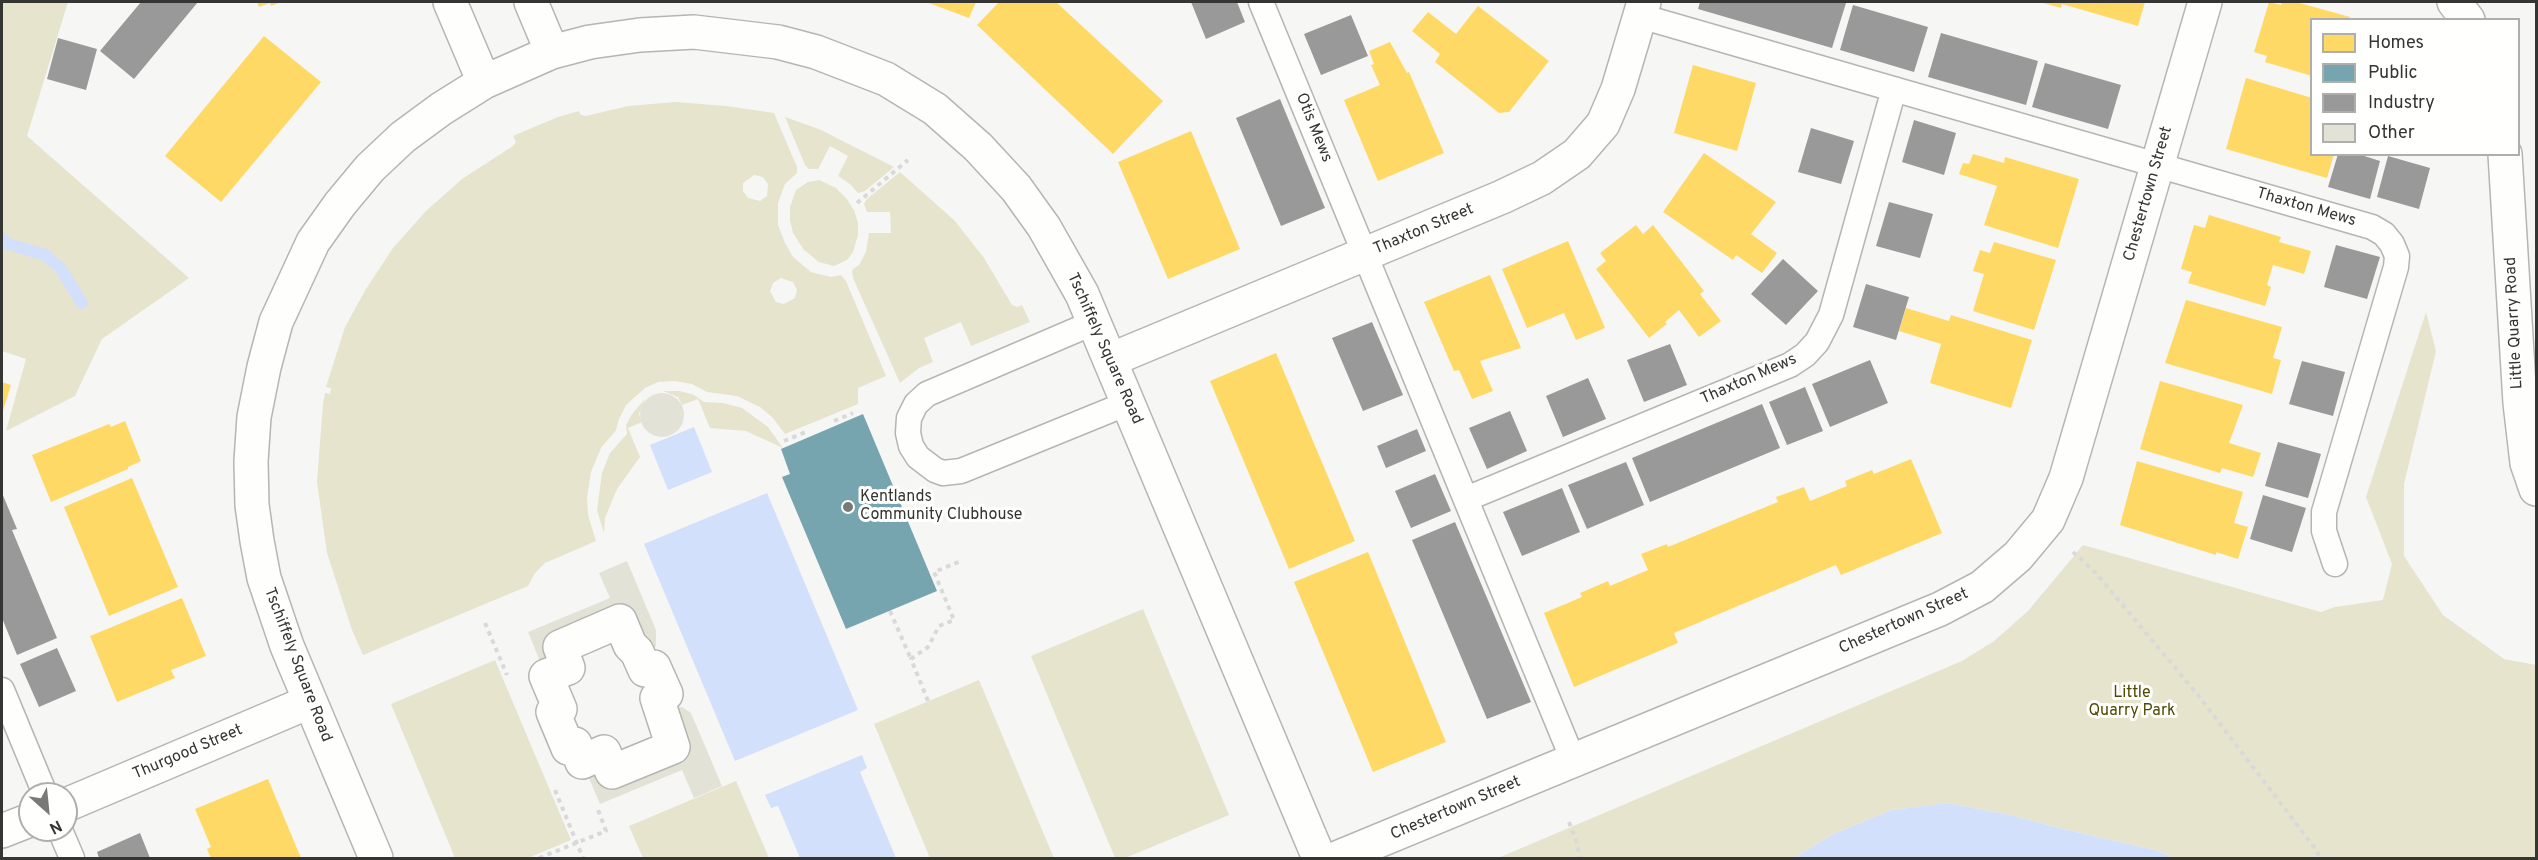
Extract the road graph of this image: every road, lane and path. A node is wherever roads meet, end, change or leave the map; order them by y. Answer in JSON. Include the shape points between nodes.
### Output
{"nodes":[{"id":1,"x":450,"y":2,"type":"edge"},
{"id":2,"x":531,"y":2,"type":"edge"},
{"id":3,"x":1261,"y":2,"type":"edge"},
{"id":4,"x":2205,"y":2,"type":"edge"},
{"id":5,"x":2454,"y":2,"type":"edge"},
{"id":6,"x":1642,"y":9,"type":"edge"},
{"id":7,"x":2466,"y":18,"type":"edge"},
{"id":8,"x":552,"y":52,"type":"junction"},
{"id":9,"x":484,"y":82,"type":"junction"},
{"id":10,"x":1894,"y":89,"type":"junction"},
{"id":11,"x":2505,"y":156,"type":"edge"},
{"id":12,"x":908,"y":160,"type":"dead end"},
{"id":13,"x":2158,"y":165,"type":"junction"},
{"id":14,"x":857,"y":202,"type":"dead end"},
{"id":15,"x":1365,"y":254,"type":"junction"},
{"id":16,"x":1095,"y":322,"type":"junction"},
{"id":17,"x":1110,"y":360,"type":"junction"},
{"id":18,"x":1128,"y":403,"type":"junction"},
{"id":19,"x":853,"y":412,"type":"dead end"},
{"id":20,"x":834,"y":420,"type":"dead end"},
{"id":21,"x":808,"y":431,"type":"dead end"},
{"id":22,"x":784,"y":441,"type":"dead end"},
{"id":23,"x":2536,"y":489,"type":"edge"},
{"id":24,"x":1466,"y":499,"type":"junction"},
{"id":25,"x":2073,"y":552,"type":"dead end"},
{"id":26,"x":962,"y":561,"type":"dead end"},
{"id":27,"x":2335,"y":564,"type":"dead end"},
{"id":28,"x":890,"y":610,"type":"dead end"},
{"id":29,"x":910,"y":658,"type":"junction"},
{"id":30,"x":2,"y":690,"type":"edge"},
{"id":31,"x":928,"y":701,"type":"dead end"},
{"id":32,"x":309,"y":702,"type":"junction"},
{"id":33,"x":673,"y":747,"type":"joint"},
{"id":34,"x":1573,"y":760,"type":"junction"},
{"id":35,"x":40,"y":782,"type":"edge"},
{"id":36,"x":78,"y":799,"type":"edge"},
{"id":37,"x":1569,"y":822,"type":"dead end"},
{"id":38,"x":18,"y":825,"type":"edge"},
{"id":39,"x":2,"y":831,"type":"edge"},
{"id":40,"x":65,"y":842,"type":"edge"},
{"id":41,"x":577,"y":843,"type":"dead end"},
{"id":42,"x":72,"y":858,"type":"edge"},
{"id":43,"x":376,"y":858,"type":"edge"},
{"id":44,"x":539,"y":858,"type":"edge"},
{"id":45,"x":1319,"y":858,"type":"edge"},
{"id":46,"x":1338,"y":858,"type":"edge"},
{"id":47,"x":1580,"y":858,"type":"edge"},
{"id":48,"x":2321,"y":858,"type":"edge"}],
"edges":[{"from":1,"to":9,"type":"street"},
{"from":2,"to":8,"type":"street"},
{"from":3,"to":15,"type":"lane","name":"Otis Mews"},
{"from":4,"to":13,"type":"street","name":"Chestertown Street"},
{"from":5,"to":7,"type":"street"},
{"from":6,"to":10,"type":"lane","name":"Thaxton Mews"},
{"from":6,"to":15,"type":"street","name":"Thaxton Street","via":[[1603,124],[1577,154],[1542,178]]},
{"from":8,"to":9,"type":"street","name":"Tschiffely Square Road"},
{"from":8,"to":16,"type":"street","name":"Tschiffely Square Road","via":[[591,42],[694,33],[778,42],[886,79],[935,109],[1016,188],[1068,267]]},
{"from":9,"to":32,"type":"street","name":"Tschiffely Square Road","via":[[403,137],[370,168],[313,242],[276,322],[254,417],[252,506],[264,578]]},
{"from":10,"to":13,"type":"lane","name":"Thaxton Mews"},
{"from":10,"to":24,"type":"lane","name":"Thaxton Mews","via":[[1831,315],[1805,355],[1790,365]]},
{"from":11,"to":23,"type":"street","name":"Little Quarry Road","via":[[2520,403],[2527,463]]},
{"from":12,"to":14,"type":"path"},
{"from":13,"to":27,"type":"lane","name":"Thaxton Mews","via":[[2372,227],[2392,244],[2396,267],[2324,512],[2324,531]]},
{"from":13,"to":34,"type":"street","name":"Chestertown Street","via":[[2067,478],[2048,520],[2018,556],[1982,587],[1940,609]]},
{"from":15,"to":17,"type":"street","name":"Thaxton Street"},
{"from":15,"to":24,"type":"lane"},
{"from":16,"to":17,"type":"street","name":"Tschiffely Square Road"},
{"from":16,"to":18,"type":"lane","via":[[927,394],[909,418],[910,446],[935,470],[961,471]]},
{"from":17,"to":18,"type":"street","name":"Tschiffely Square Road"},
{"from":18,"to":45,"type":"street","name":"Tschiffely Square Road"},
{"from":19,"to":20,"type":"path"},
{"from":21,"to":22,"type":"path"},
{"from":24,"to":34,"type":"lane"},
{"from":25,"to":48,"type":"path","via":[[2095,572],[2198,695]]},
{"from":26,"to":29,"type":"path","via":[[934,572],[954,620],[939,626],[928,647]]},
{"from":28,"to":29,"type":"path"},
{"from":29,"to":31,"type":"path"},
{"from":30,"to":35,"type":"lane"},
{"from":32,"to":36,"type":"street","name":"Thurgood Street"},
{"from":32,"to":43,"type":"street","name":"Tschiffely Square Road"},
{"from":33,"to":33,"type":"street","via":[[612,772],[604,752],[582,762],[575,744],[568,748],[553,712],[560,709],[546,676],[568,668],[560,647],[620,621],[645,670],[654,667],[666,694],[657,698]]},
{"from":34,"to":46,"type":"street","name":"Chestertown Street"},
{"from":37,"to":47,"type":"path"},
{"from":38,"to":39,"type":"street"},
{"from":40,"to":42,"type":"lane"},
{"from":41,"to":44,"type":"path"}]}
